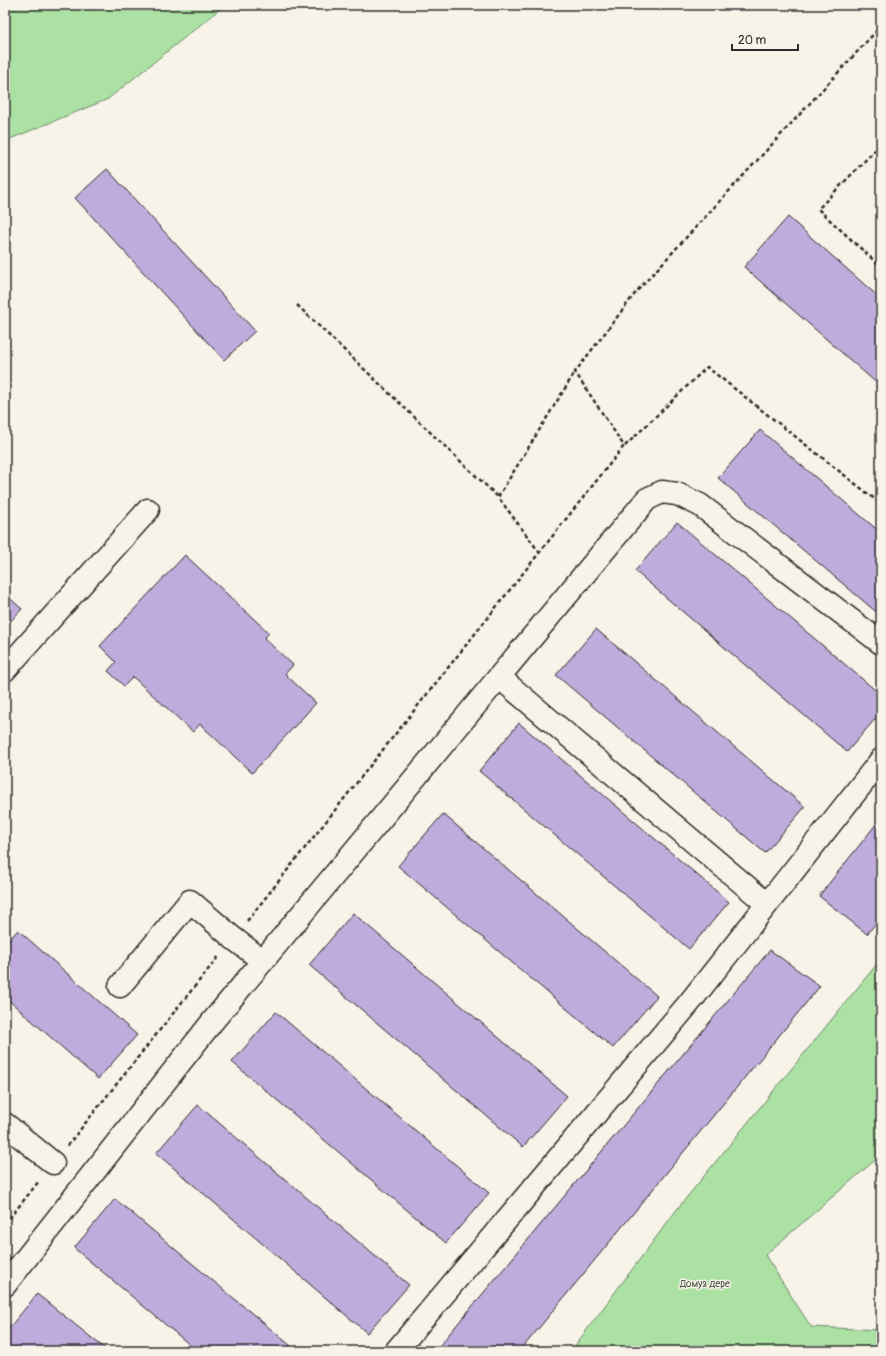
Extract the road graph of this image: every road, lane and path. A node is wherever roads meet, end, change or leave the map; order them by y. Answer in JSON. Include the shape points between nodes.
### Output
{"nodes":[{"id":1,"x":881,"y":26,"type":"edge"},
{"id":2,"x":881,"y":144,"type":"edge"},
{"id":3,"x":881,"y":267,"type":"edge"},
{"id":4,"x":297,"y":305,"type":"dead end"},
{"id":5,"x":575,"y":372,"type":"junction"},
{"id":6,"x":624,"y":446,"type":"junction"},
{"id":7,"x":498,"y":497,"type":"junction"},
{"id":8,"x":881,"y":504,"type":"edge"},
{"id":9,"x":148,"y":510,"type":"dead end"},
{"id":10,"x":540,"y":553,"type":"junction"},
{"id":11,"x":881,"y":643,"type":"edge"},
{"id":12,"x":5,"y":670,"type":"edge"},
{"id":13,"x":499,"y":677,"type":"junction"},
{"id":14,"x":881,"y":760,"type":"edge"},
{"id":15,"x":767,"y":904,"type":"junction"},
{"id":16,"x":233,"y":938,"type":"junction"},
{"id":17,"x":263,"y":961,"type":"junction"},
{"id":18,"x":120,"y":986,"type":"dead end"},
{"id":19,"x":5,"y":1124,"type":"edge"},
{"id":20,"x":53,"y":1163,"type":"junction"},
{"id":21,"x":5,"y":1224,"type":"edge"},
{"id":22,"x":5,"y":1285,"type":"edge"},
{"id":23,"x":396,"y":1351,"type":"edge"}],
"edges":[{"from":1,"to":5,"type":"path","via":[[637,291]]},
{"from":2,"to":3,"type":"path","via":[[818,209]]},
{"from":4,"to":7,"type":"path"},
{"from":5,"to":6,"type":"path"},
{"from":5,"to":7,"type":"path"},
{"from":6,"to":8,"type":"path","via":[[707,368]]},
{"from":6,"to":10,"type":"path"},
{"from":7,"to":10,"type":"path"},
{"from":9,"to":12,"type":"street"},
{"from":10,"to":16,"type":"path"},
{"from":11,"to":13,"type":"street","via":[[700,505],[677,494],[662,492],[647,499]]},
{"from":13,"to":15,"type":"street"},
{"from":13,"to":17,"type":"street"},
{"from":14,"to":15,"type":"street"},
{"from":15,"to":23,"type":"street","via":[[690,1002]]},
{"from":16,"to":17,"type":"street"},
{"from":16,"to":18,"type":"street","via":[[190,901]]},
{"from":16,"to":20,"type":"path"},
{"from":17,"to":22,"type":"street"},
{"from":19,"to":20,"type":"street"},
{"from":20,"to":21,"type":"path"}]}
